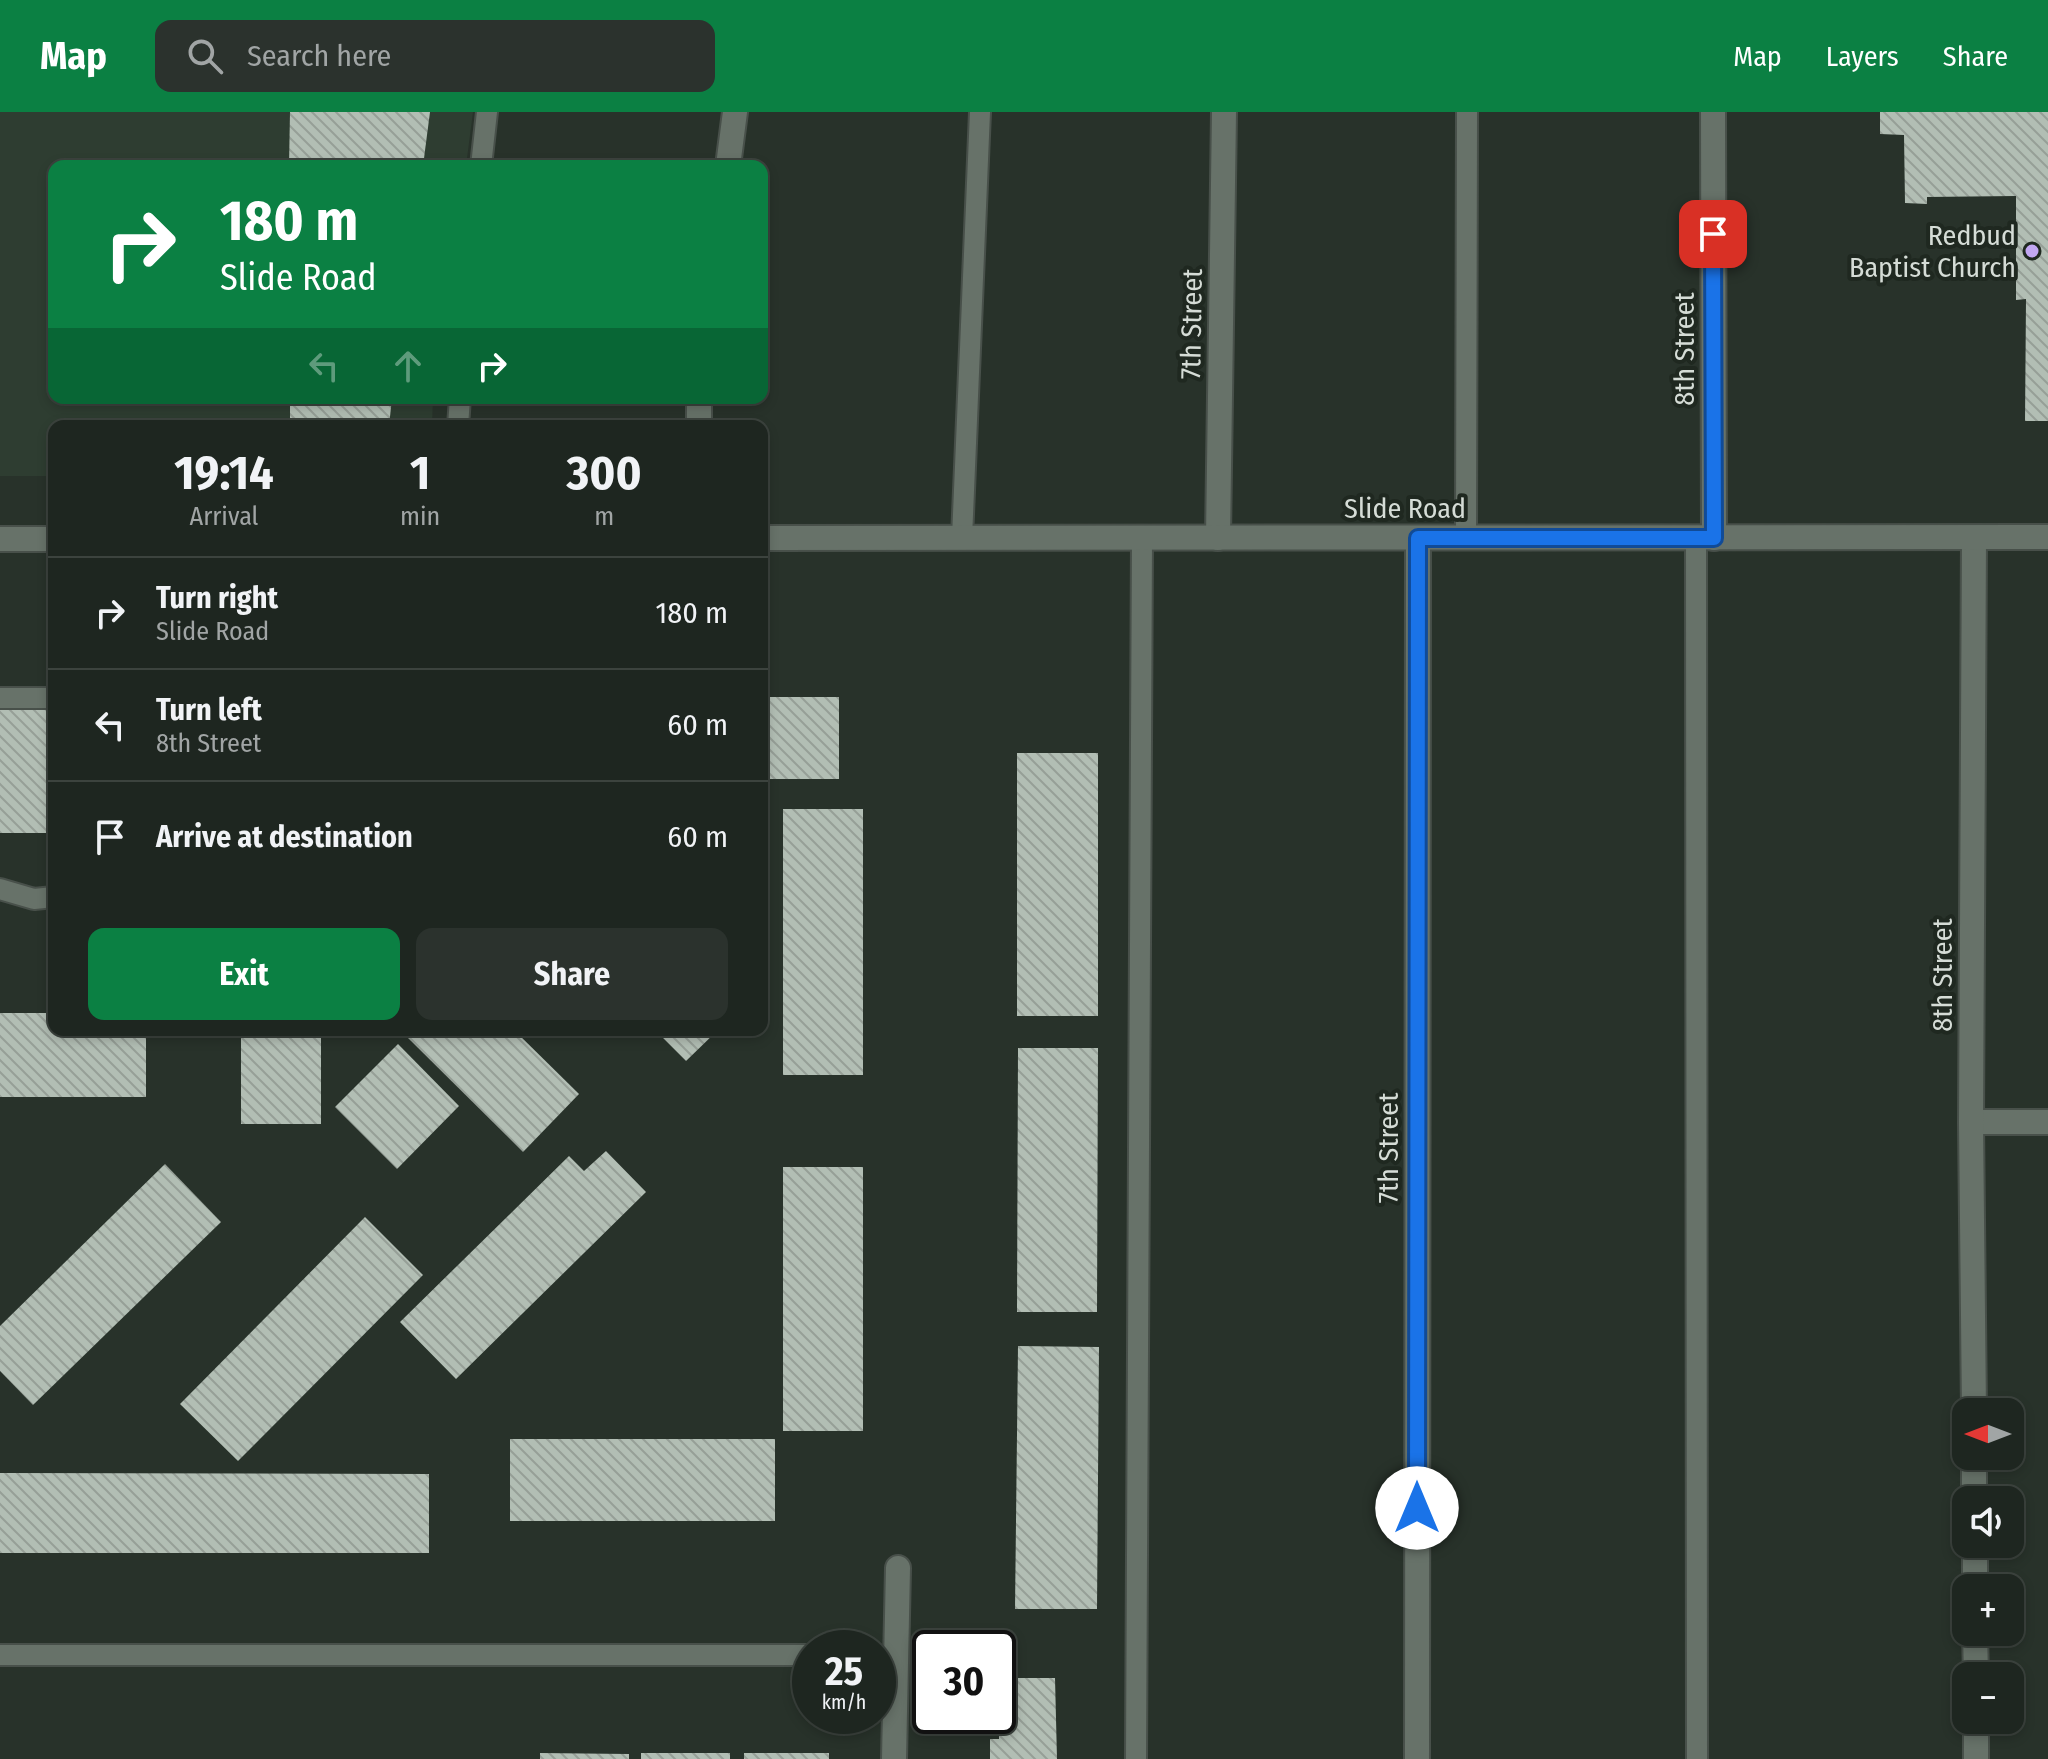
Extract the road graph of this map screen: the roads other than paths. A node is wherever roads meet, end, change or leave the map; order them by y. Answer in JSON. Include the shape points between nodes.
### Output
{"nodes":[{"id":1,"x":487,"y":112,"type":"edge"},
{"id":2,"x":735,"y":112,"type":"edge"},
{"id":3,"x":980,"y":112,"type":"edge"},
{"id":4,"x":1224,"y":112,"type":"edge"},
{"id":5,"x":1467,"y":112,"type":"edge"},
{"id":6,"x":1713,"y":112,"type":"edge"},
{"id":7,"x":482,"y":160,"type":"edge"},
{"id":8,"x":729,"y":160,"type":"edge"},
{"id":9,"x":2048,"y":537,"type":"edge"},
{"id":10,"x":768,"y":538,"type":"edge"},
{"id":11,"x":962,"y":538,"type":"junction"},
{"id":12,"x":1142,"y":538,"type":"junction"},
{"id":13,"x":1218,"y":538,"type":"junction"},
{"id":14,"x":1418,"y":538,"type":"junction"},
{"id":15,"x":1466,"y":538,"type":"junction"},
{"id":16,"x":1705,"y":538,"type":"junction"},
{"id":17,"x":1974,"y":538,"type":"junction"},
{"id":18,"x":0,"y":539,"type":"edge"},
{"id":19,"x":48,"y":539,"type":"edge"},
{"id":20,"x":0,"y":698,"type":"edge"},
{"id":21,"x":48,"y":698,"type":"edge"},
{"id":22,"x":0,"y":889,"type":"edge"},
{"id":23,"x":48,"y":898,"type":"edge"},
{"id":24,"x":1971,"y":1122,"type":"junction"},
{"id":25,"x":2048,"y":1122,"type":"edge"},
{"id":26,"x":1974,"y":1398,"type":"edge"},
{"id":27,"x":898,"y":1568,"type":"dead end"},
{"id":28,"x":890,"y":1630,"type":"edge"},
{"id":29,"x":0,"y":1655,"type":"edge"},
{"id":30,"x":792,"y":1655,"type":"edge"},
{"id":31,"x":892,"y":1734,"type":"edge"},
{"id":32,"x":1976,"y":1734,"type":"edge"},
{"id":33,"x":894,"y":1759,"type":"edge"},
{"id":34,"x":1136,"y":1759,"type":"edge"},
{"id":35,"x":1417,"y":1759,"type":"edge"},
{"id":36,"x":1697,"y":1759,"type":"edge"},
{"id":37,"x":1976,"y":1759,"type":"edge"}],
"edges":[{"from":1,"to":7,"type":"lane"},
{"from":2,"to":8,"type":"street"},
{"from":3,"to":11,"type":"lane"},
{"from":4,"to":13,"type":"street","name":"7th Street"},
{"from":5,"to":15,"type":"lane"},
{"from":6,"to":16,"type":"street","name":"8th Street"},
{"from":9,"to":17,"type":"street","name":"Slide Road"},
{"from":10,"to":11,"type":"street","name":"Slide Road"},
{"from":11,"to":12,"type":"street","name":"Slide Road"},
{"from":12,"to":13,"type":"street","name":"Slide Road"},
{"from":12,"to":34,"type":"lane"},
{"from":13,"to":14,"type":"street","name":"Slide Road"},
{"from":14,"to":15,"type":"street","name":"Slide Road"},
{"from":14,"to":35,"type":"street","name":"7th Street"},
{"from":15,"to":16,"type":"street","name":"Slide Road"},
{"from":16,"to":17,"type":"street","name":"Slide Road"},
{"from":16,"to":36,"type":"lane"},
{"from":17,"to":24,"type":"street","name":"8th Street"},
{"from":18,"to":19,"type":"street"},
{"from":20,"to":21,"type":"lane"},
{"from":22,"to":23,"type":"lane"},
{"from":24,"to":25,"type":"street"},
{"from":24,"to":26,"type":"street","name":"8th Street"},
{"from":27,"to":28,"type":"street"},
{"from":29,"to":30,"type":"lane"},
{"from":31,"to":33,"type":"street"},
{"from":32,"to":37,"type":"street"}]}
